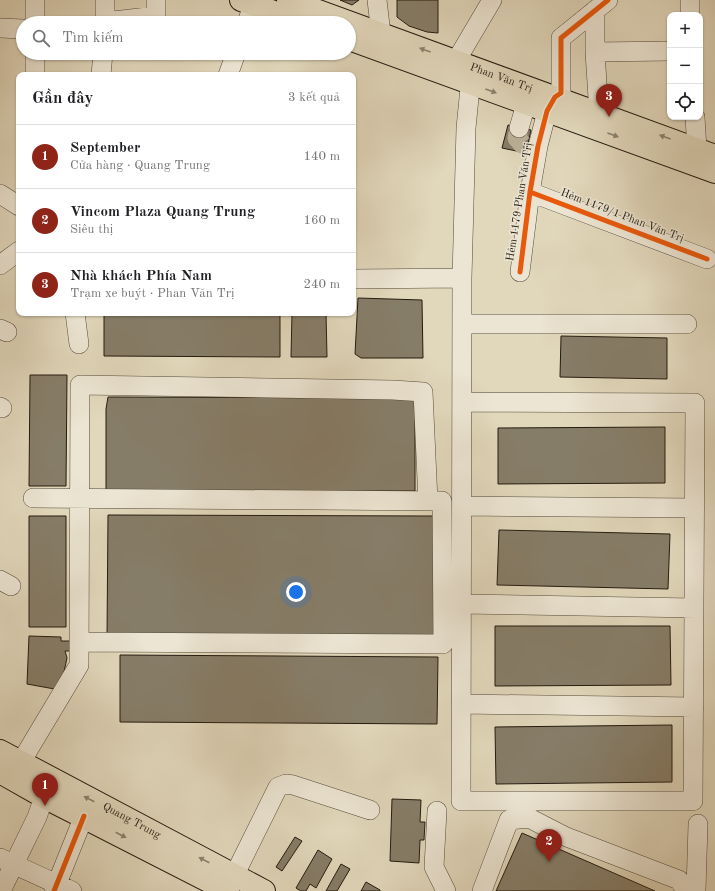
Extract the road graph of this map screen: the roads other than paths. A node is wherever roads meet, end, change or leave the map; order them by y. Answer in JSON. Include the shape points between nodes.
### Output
{"nodes":[{"id":1,"x":35,"y":0,"type":"edge"},
{"id":2,"x":105,"y":0,"type":"edge"},
{"id":3,"x":156,"y":0,"type":"edge"},
{"id":4,"x":288,"y":0,"type":"edge"},
{"id":5,"x":378,"y":0,"type":"edge"},
{"id":6,"x":492,"y":0,"type":"edge"},
{"id":7,"x":690,"y":0,"type":"edge"},
{"id":8,"x":602,"y":5,"type":"edge"},
{"id":9,"x":247,"y":9,"type":"edge"},
{"id":10,"x":690,"y":12,"type":"edge"},
{"id":11,"x":35,"y":16,"type":"edge"},
{"id":12,"x":105,"y":16,"type":"edge"},
{"id":13,"x":156,"y":16,"type":"edge"},
{"id":14,"x":276,"y":16,"type":"edge"},
{"id":15,"x":332,"y":16,"type":"edge"},
{"id":16,"x":356,"y":25,"type":"edge"},
{"id":17,"x":0,"y":28,"type":"edge"},
{"id":18,"x":16,"y":29,"type":"edge"},
{"id":19,"x":381,"y":34,"type":"junction"},
{"id":20,"x":356,"y":41,"type":"edge"},
{"id":21,"x":667,"y":51,"type":"edge"},
{"id":22,"x":595,"y":52,"type":"junction"},
{"id":23,"x":35,"y":60,"type":"edge"},
{"id":24,"x":102,"y":60,"type":"edge"},
{"id":25,"x":233,"y":60,"type":"edge"},
{"id":26,"x":466,"y":70,"type":"junction"},
{"id":27,"x":35,"y":72,"type":"edge"},
{"id":28,"x":101,"y":72,"type":"edge"},
{"id":29,"x":229,"y":72,"type":"edge"},
{"id":30,"x":526,"y":104,"type":"junction"},
{"id":31,"x":551,"y":104,"type":"junction"},
{"id":32,"x":599,"y":113,"type":"junction"},
{"id":33,"x":696,"y":120,"type":"edge"},
{"id":34,"x":528,"y":139,"type":"junction"},
{"id":35,"x":706,"y":152,"type":"edge"},
{"id":36,"x":715,"y":172,"type":"edge"},
{"id":37,"x":530,"y":192,"type":"junction"},
{"id":38,"x":0,"y":194,"type":"edge"},
{"id":39,"x":16,"y":204,"type":"edge"},
{"id":40,"x":0,"y":248,"type":"edge"},
{"id":41,"x":16,"y":251,"type":"edge"},
{"id":42,"x":16,"y":253,"type":"edge"},
{"id":43,"x":707,"y":259,"type":"dead end"},
{"id":44,"x":0,"y":265,"type":"edge"},
{"id":45,"x":520,"y":272,"type":"dead end"},
{"id":46,"x":462,"y":278,"type":"junction"},
{"id":47,"x":356,"y":279,"type":"edge"},
{"id":48,"x":76,"y":316,"type":"edge"},
{"id":49,"x":462,"y":324,"type":"junction"},
{"id":50,"x":687,"y":324,"type":"dead end"},
{"id":51,"x":79,"y":344,"type":"dead end"},
{"id":52,"x":462,"y":402,"type":"junction"},
{"id":53,"x":34,"y":498,"type":"dead end"},
{"id":54,"x":80,"y":499,"type":"junction"},
{"id":55,"x":428,"y":501,"type":"junction"},
{"id":56,"x":462,"y":506,"type":"junction"},
{"id":57,"x":695,"y":508,"type":"junction"},
{"id":58,"x":462,"y":604,"type":"junction"},
{"id":59,"x":694,"y":608,"type":"junction"},
{"id":60,"x":79,"y":642,"type":"junction"},
{"id":61,"x":461,"y":704,"type":"junction"},
{"id":62,"x":694,"y":707,"type":"junction"},
{"id":63,"x":0,"y":751,"type":"edge"},
{"id":64,"x":21,"y":762,"type":"junction"},
{"id":65,"x":0,"y":772,"type":"edge"},
{"id":66,"x":44,"y":797,"type":"junction"},
{"id":67,"x":370,"y":810,"type":"dead end"},
{"id":68,"x":437,"y":811,"type":"dead end"},
{"id":69,"x":84,"y":816,"type":"junction"},
{"id":70,"x":698,"y":824,"type":"dead end"},
{"id":71,"x":8,"y":861,"type":"edge"},
{"id":72,"x":231,"y":883,"type":"edge"},
{"id":73,"x":61,"y":888,"type":"edge"},
{"id":74,"x":1,"y":891,"type":"edge"},
{"id":75,"x":264,"y":891,"type":"edge"},
{"id":76,"x":446,"y":891,"type":"edge"},
{"id":77,"x":482,"y":891,"type":"edge"},
{"id":78,"x":686,"y":891,"type":"edge"},
{"id":79,"x":696,"y":891,"type":"edge"}],
"edges":[{"from":1,"to":11,"type":"street"},
{"from":2,"to":12,"type":"street"},
{"from":3,"to":13,"type":"street"},
{"from":4,"to":15,"type":"main road","name":"Phan Văn Trị"},
{"from":5,"to":19,"type":"street"},
{"from":6,"to":26,"type":"street"},
{"from":7,"to":10,"type":"street"},
{"from":8,"to":22,"type":"street"},
{"from":8,"to":31,"type":"street","name":"Hẻm 1179 Phan Văn Trị","via":[[561,38],[562,93]]},
{"from":9,"to":14,"type":"main road"},
{"from":16,"to":19,"type":"main road","name":"Phan Văn Trị"},
{"from":17,"to":18,"type":"street"},
{"from":26,"to":19,"type":"main road","name":"Phan Văn Trị","one_way":true},
{"from":20,"to":26,"type":"main road","name":"Phan Văn Trị"},
{"from":21,"to":22,"type":"street"},
{"from":22,"to":32,"type":"street"},
{"from":23,"to":27,"type":"street"},
{"from":24,"to":28,"type":"street"},
{"from":25,"to":29,"type":"street"},
{"from":26,"to":30,"type":"main road","name":"Phan Văn Trị","one_way":true},
{"from":26,"to":31,"type":"main road","name":"Phan Văn Trị"},
{"from":26,"to":46,"type":"street"},
{"from":30,"to":31,"type":"main road","name":"Phan Văn Trị"},
{"from":30,"to":34,"type":"street"},
{"from":31,"to":32,"type":"main road","name":"Phan Văn Trị"},
{"from":31,"to":34,"type":"street","name":"Hẻm 1179 Phan Văn Trị"},
{"from":31,"to":36,"type":"main road","name":"Phan Văn Trị","one_way":true},
{"from":35,"to":32,"type":"main road","name":"Phan Văn Trị","one_way":true},
{"from":33,"to":35,"type":"street"},
{"from":34,"to":37,"type":"street","name":"Hẻm 1179 Phan Văn Trị"},
{"from":37,"to":43,"type":"street","name":"Hẻm 1179/1 Phan Văn Trị"},
{"from":37,"to":45,"type":"street","name":"Hẻm 1179 Phan Văn Trị"},
{"from":38,"to":39,"type":"street"},
{"from":40,"to":41,"type":"street"},
{"from":42,"to":44,"type":"street"},
{"from":46,"to":47,"type":"street"},
{"from":46,"to":49,"type":"street"},
{"from":48,"to":51,"type":"street"},
{"from":49,"to":50,"type":"street"},
{"from":49,"to":52,"type":"street"},
{"from":52,"to":56,"type":"street"},
{"from":52,"to":57,"type":"street","via":[[695,404]]},
{"from":53,"to":54,"type":"street"},
{"from":54,"to":55,"type":"street"},
{"from":54,"to":55,"type":"street","via":[[80,385],[423,392]]},
{"from":54,"to":60,"type":"street"},
{"from":55,"to":60,"type":"street","via":[[442,501],[443,644]]},
{"from":56,"to":57,"type":"street"},
{"from":56,"to":58,"type":"street"},
{"from":57,"to":59,"type":"street"},
{"from":58,"to":59,"type":"street"},
{"from":58,"to":61,"type":"street"},
{"from":59,"to":62,"type":"street"},
{"from":60,"to":64,"type":"street","via":[[79,665]]},
{"from":61,"to":62,"type":"street"},
{"from":61,"to":62,"type":"street","via":[[461,801],[693,801]]},
{"from":63,"to":64,"type":"main road","name":"Quang Trung"},
{"from":72,"to":64,"type":"main road","name":"Quang Trung","one_way":true},
{"from":65,"to":66,"type":"main road","name":"Quang Trung"},
{"from":66,"to":69,"type":"main road","name":"Quang Trung"},
{"from":66,"to":71,"type":"street","via":[[37,817]]},
{"from":67,"to":72,"type":"street","via":[[293,785],[278,787]]},
{"from":68,"to":76,"type":"street","via":[[434,867]]},
{"from":69,"to":72,"type":"main road","name":"Quang Trung","one_way":true},
{"from":69,"to":73,"type":"street"},
{"from":70,"to":79,"type":"street"},
{"from":71,"to":73,"type":"street"},
{"from":71,"to":74,"type":"street"},
{"from":72,"to":75,"type":"main road","name":"Quang Trung"},
{"from":77,"to":78,"type":"street","via":[[510,820],[529,818],[564,836],[679,880]]}]}
